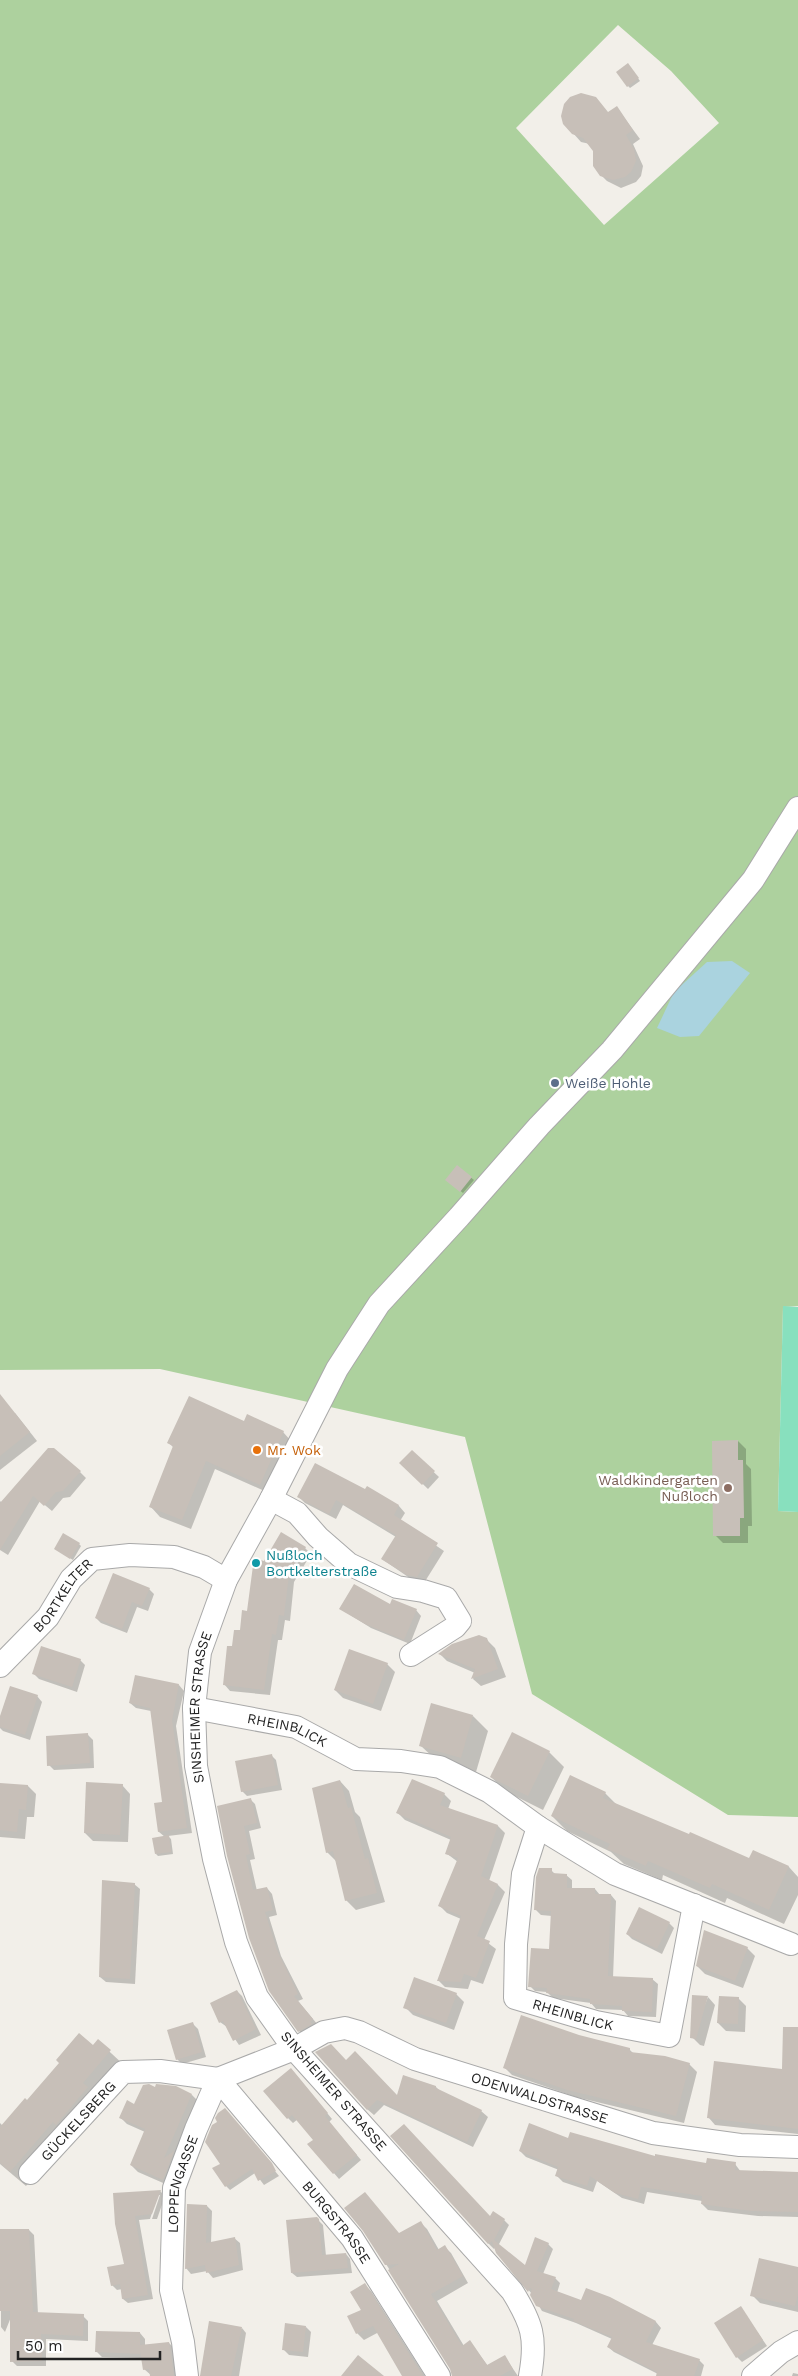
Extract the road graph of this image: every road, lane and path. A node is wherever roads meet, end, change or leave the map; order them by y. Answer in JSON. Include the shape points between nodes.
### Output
{"nodes":[{"id":1,"x":798,"y":808,"type":"edge"},
{"id":2,"x":271,"y":1499,"type":"junction"},
{"id":3,"x":226,"y":1580,"type":"junction"},
{"id":4,"x":411,"y":1655,"type":"dead end"},
{"id":5,"x":0,"y":1666,"type":"edge"},
{"id":6,"x":194,"y":1708,"type":"junction"},
{"id":7,"x":538,"y":1827,"type":"junction"},
{"id":8,"x":694,"y":1905,"type":"junction"},
{"id":9,"x":791,"y":1944,"type":"dead end"},
{"id":10,"x":294,"y":2049,"type":"junction"},
{"id":11,"x":218,"y":2079,"type":"junction"},
{"id":12,"x":798,"y":2147,"type":"edge"},
{"id":13,"x":30,"y":2173,"type":"dead end"},
{"id":14,"x":798,"y":2342,"type":"edge"},
{"id":15,"x":187,"y":2376,"type":"edge"},
{"id":16,"x":439,"y":2376,"type":"edge"},
{"id":17,"x":530,"y":2376,"type":"edge"},
{"id":18,"x":753,"y":2376,"type":"edge"}],
"edges":[{"from":1,"to":2,"type":"street","name":"SINSHEIMER STRASSE","via":[[753,880],[630,1028],[379,1304],[337,1369]]},
{"from":2,"to":3,"type":"street","name":"SINSHEIMER STRASSE"},
{"from":2,"to":4,"type":"street","via":[[297,1513],[349,1564],[397,1587],[446,1598],[460,1621]]},
{"from":3,"to":5,"type":"street","name":"BORTKELTER","via":[[204,1567],[174,1556],[130,1555],[92,1559],[71,1579],[48,1617]]},
{"from":3,"to":6,"type":"street","name":"SINSHEIMER STRASSE","via":[[200,1652]]},
{"from":6,"to":7,"type":"street","name":"RHEINBLICK","via":[[296,1727],[356,1759],[402,1760],[440,1767],[490,1792]]},
{"from":6,"to":10,"type":"street","name":"SINSHEIMER STRASSE","via":[[196,1766],[214,1859],[236,1942],[256,1997]]},
{"from":7,"to":8,"type":"street","name":"RHEINBLICK","via":[[615,1874]]},
{"from":7,"to":8,"type":"street","name":"RHEINBLICK","via":[[523,1874],[516,1944],[516,1998],[596,2022],[669,2036]]},
{"from":8,"to":9,"type":"street","name":"RHEINBLICK"},
{"from":10,"to":11,"type":"street"},
{"from":10,"to":12,"type":"street","name":"ODENWALDSTRASSE","via":[[324,2032],[345,2028],[415,2059],[653,2133],[740,2146]]},
{"from":10,"to":17,"type":"street","name":"SINSHEIMER STRASSE","via":[[512,2291],[528,2316],[534,2335]]},
{"from":11,"to":13,"type":"street","name":"GÜCKELSBERG","via":[[160,2070],[123,2072]]},
{"from":11,"to":15,"type":"street","name":"LOPPENGASSE","via":[[174,2188],[171,2290]]},
{"from":11,"to":16,"type":"street","name":"BURGSTRASSE","via":[[352,2238]]},
{"from":14,"to":18,"type":"street"}]}
